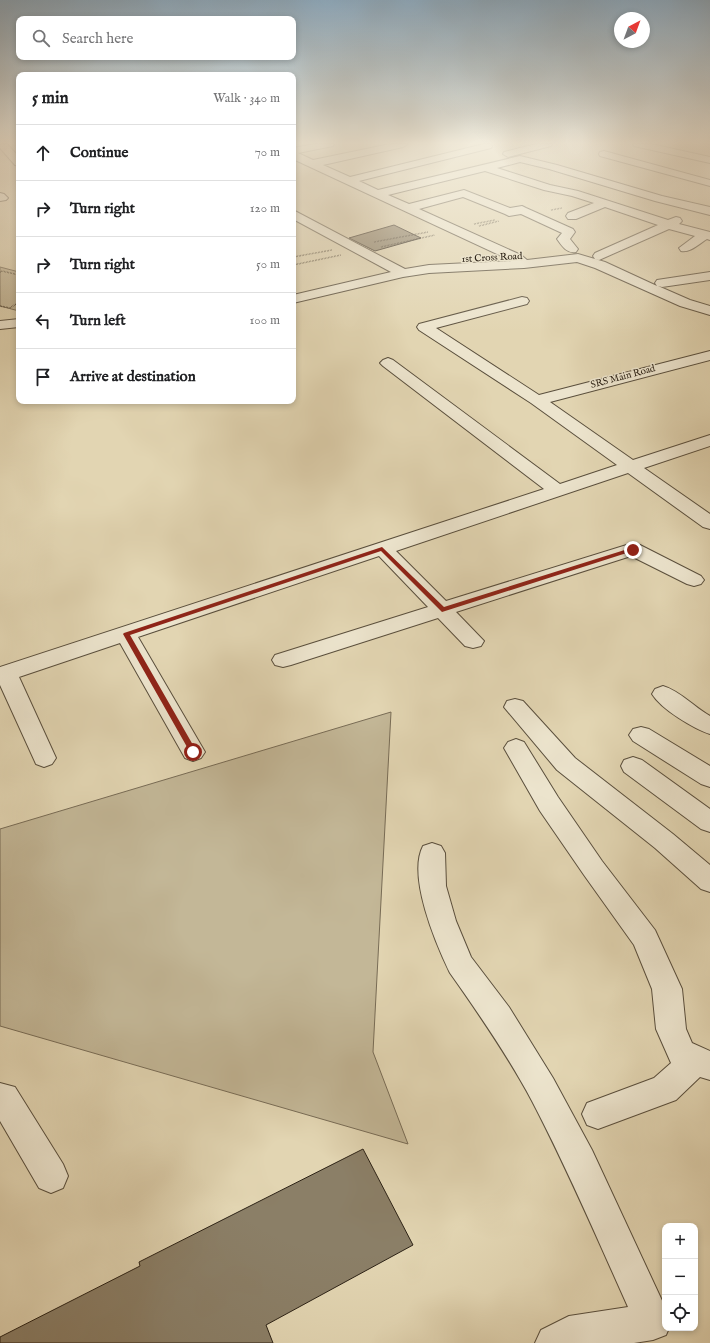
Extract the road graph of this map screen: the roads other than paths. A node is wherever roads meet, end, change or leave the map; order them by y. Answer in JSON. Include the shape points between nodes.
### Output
{"nodes":[{"id":1,"x":405,"y":207,"type":"edge"},
{"id":2,"x":413,"y":207,"type":"edge"},
{"id":3,"x":496,"y":207,"type":"edge"},
{"id":4,"x":596,"y":207,"type":"edge"},
{"id":5,"x":616,"y":207,"type":"edge"},
{"id":6,"x":692,"y":207,"type":"edge"},
{"id":7,"x":408,"y":208,"type":"junction"},
{"id":8,"x":710,"y":211,"type":"edge"},
{"id":9,"x":296,"y":216,"type":"edge"},
{"id":10,"x":572,"y":216,"type":"dead end"},
{"id":11,"x":670,"y":225,"type":"junction"},
{"id":12,"x":708,"y":233,"type":"edge"},
{"id":13,"x":685,"y":248,"type":"dead end"},
{"id":14,"x":572,"y":249,"type":"junction"},
{"id":15,"x":599,"y":256,"type":"junction"},
{"id":16,"x":520,"y":261,"type":"junction"},
{"id":17,"x":398,"y":270,"type":"junction"},
{"id":18,"x":710,"y":276,"type":"edge"},
{"id":19,"x":692,"y":279,"type":"junction"},
{"id":20,"x":662,"y":283,"type":"junction"},
{"id":21,"x":710,"y":286,"type":"edge"},
{"id":22,"x":296,"y":289,"type":"edge"},
{"id":23,"x":296,"y":298,"type":"edge"},
{"id":24,"x":522,"y":301,"type":"dead end"},
{"id":25,"x":710,"y":302,"type":"edge"},
{"id":26,"x":710,"y":311,"type":"edge"},
{"id":27,"x":16,"y":323,"type":"edge"},
{"id":28,"x":0,"y":325,"type":"edge"},
{"id":29,"x":16,"y":331,"type":"edge"},
{"id":30,"x":0,"y":332,"type":"edge"},
{"id":31,"x":710,"y":354,"type":"edge"},
{"id":32,"x":388,"y":362,"type":"dead end"},
{"id":33,"x":537,"y":400,"type":"junction"},
{"id":34,"x":710,"y":440,"type":"edge"},
{"id":35,"x":630,"y":466,"type":"junction"},
{"id":36,"x":557,"y":490,"type":"junction"},
{"id":37,"x":710,"y":523,"type":"edge"},
{"id":38,"x":382,"y":548,"type":"junction"},
{"id":39,"x":694,"y":580,"type":"dead end"},
{"id":40,"x":442,"y":610,"type":"junction"},
{"id":41,"x":126,"y":634,"type":"junction"},
{"id":42,"x":473,"y":641,"type":"dead end"},
{"id":43,"x":283,"y":660,"type":"dead end"},
{"id":44,"x":3,"y":674,"type":"edge"},
{"id":45,"x":663,"y":694,"type":"dead end"},
{"id":46,"x":515,"y":707,"type":"dead end"},
{"id":47,"x":710,"y":726,"type":"edge"},
{"id":48,"x":641,"y":734,"type":"dead end"},
{"id":49,"x":516,"y":748,"type":"dead end"},
{"id":50,"x":193,"y":752,"type":"dead end"},
{"id":51,"x":44,"y":758,"type":"dead end"},
{"id":52,"x":633,"y":766,"type":"dead end"},
{"id":53,"x":710,"y":778,"type":"edge"},
{"id":54,"x":710,"y":822,"type":"edge"},
{"id":55,"x":432,"y":853,"type":"dead end"},
{"id":56,"x":710,"y":881,"type":"edge"},
{"id":57,"x":703,"y":1063,"type":"edge"},
{"id":58,"x":0,"y":1098,"type":"edge"},
{"id":59,"x":598,"y":1114,"type":"dead end"},
{"id":60,"x":51,"y":1176,"type":"dead end"},
{"id":61,"x":554,"y":1343,"type":"edge"}],
"edges":[{"from":1,"to":7,"type":"street"},
{"from":2,"to":7,"type":"street"},
{"from":3,"to":14,"type":"street","via":[[509,212],[522,210],[569,232],[563,238]]},
{"from":4,"to":10,"type":"street"},
{"from":5,"to":11,"type":"street"},
{"from":6,"to":8,"type":"street"},
{"from":7,"to":16,"type":"street"},
{"from":9,"to":17,"type":"street"},
{"from":11,"to":12,"type":"street","via":[[681,219]]},
{"from":11,"to":15,"type":"street"},
{"from":12,"to":13,"type":"street"},
{"from":14,"to":15,"type":"street","name":"1st Cross Road"},
{"from":14,"to":16,"type":"street","name":"1st Cross Road"},
{"from":15,"to":20,"type":"street","name":"1st Cross Road"},
{"from":16,"to":17,"type":"street"},
{"from":16,"to":26,"type":"street","via":[[578,258],[600,265],[684,303]]},
{"from":17,"to":22,"type":"street"},
{"from":17,"to":23,"type":"street"},
{"from":18,"to":19,"type":"street"},
{"from":19,"to":20,"type":"street"},
{"from":19,"to":21,"type":"street"},
{"from":20,"to":25,"type":"street","name":"1st Cross Road"},
{"from":24,"to":33,"type":"street","via":[[424,327]]},
{"from":27,"to":28,"type":"street"},
{"from":29,"to":30,"type":"street"},
{"from":31,"to":33,"type":"street","name":"SRS Main Road"},
{"from":32,"to":36,"type":"street"},
{"from":33,"to":35,"type":"street"},
{"from":34,"to":35,"type":"street"},
{"from":35,"to":36,"type":"street"},
{"from":35,"to":37,"type":"street"},
{"from":36,"to":38,"type":"street"},
{"from":38,"to":40,"type":"street"},
{"from":38,"to":41,"type":"street"},
{"from":39,"to":40,"type":"street","via":[[633,550]]},
{"from":40,"to":42,"type":"street"},
{"from":40,"to":43,"type":"street"},
{"from":41,"to":44,"type":"street"},
{"from":41,"to":50,"type":"street"},
{"from":44,"to":51,"type":"street"},
{"from":45,"to":47,"type":"street"},
{"from":46,"to":56,"type":"street","via":[[566,764],[664,841]]},
{"from":48,"to":53,"type":"street"},
{"from":49,"to":57,"type":"street","via":[[549,804],[645,938],[667,989],[671,1029],[681,1053]]},
{"from":52,"to":54,"type":"street"},
{"from":55,"to":61,"type":"street","via":[[433,886],[442,920],[460,964],[498,1016],[542,1089],[580,1162],[653,1322],[569,1334]]},
{"from":57,"to":59,"type":"street","via":[[665,1089]]},
{"from":58,"to":60,"type":"street","via":[[4,1098]]}]}
